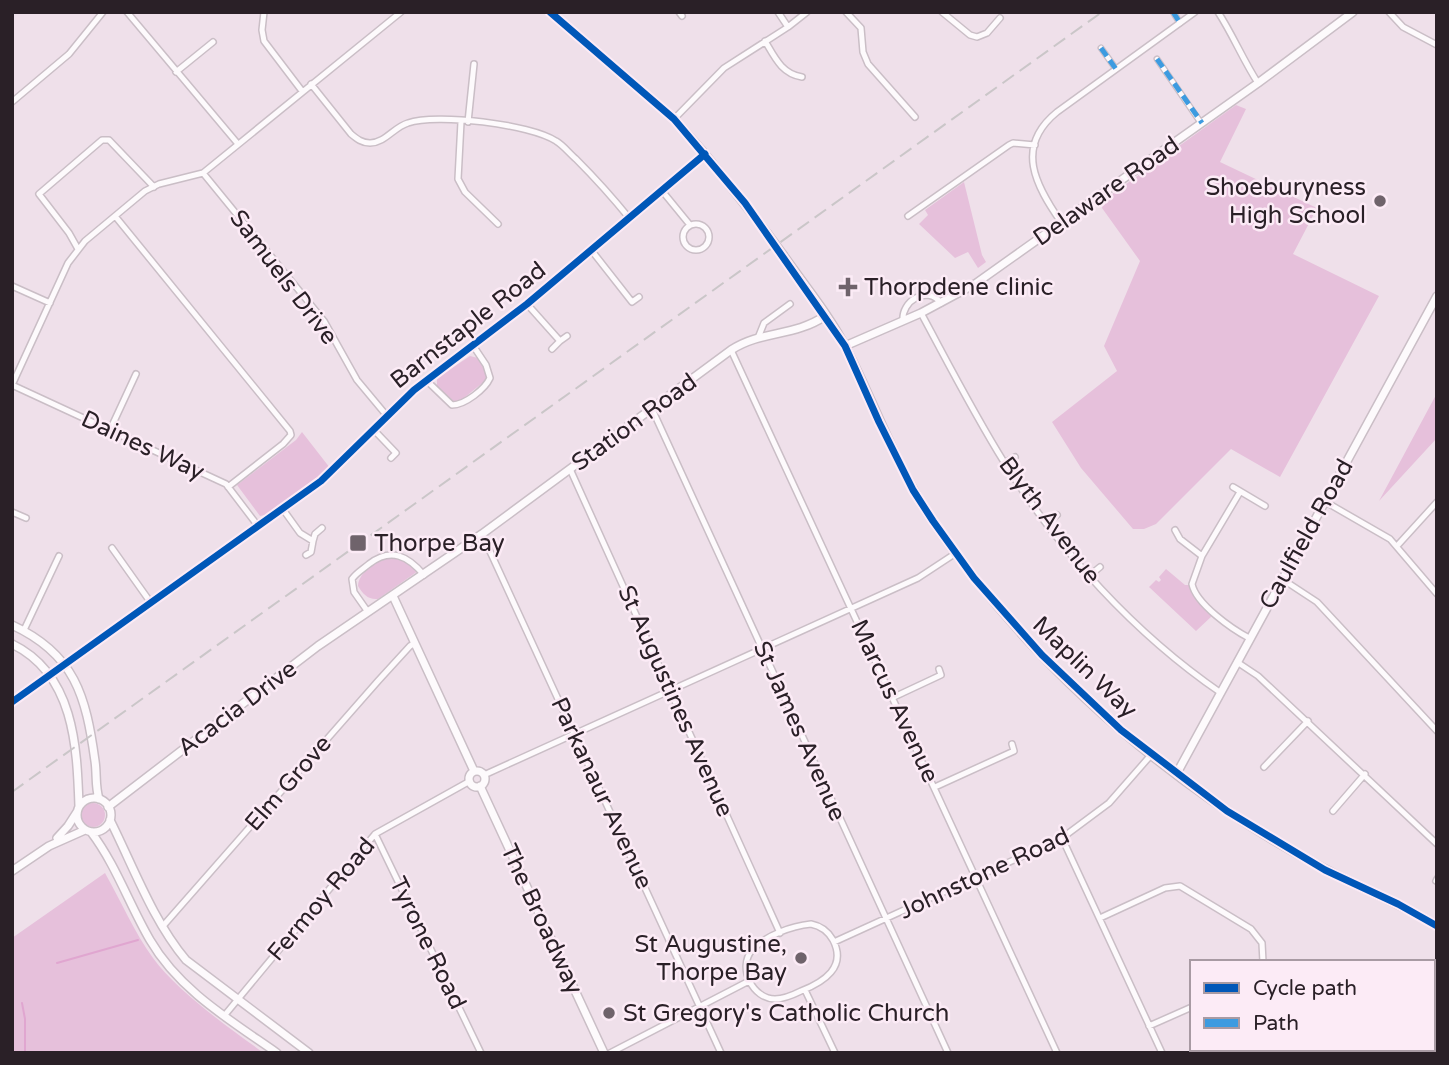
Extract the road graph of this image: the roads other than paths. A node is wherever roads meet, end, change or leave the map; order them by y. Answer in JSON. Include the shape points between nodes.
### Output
{"nodes":[{"id":1,"x":103,"y":12,"type":"edge"},
{"id":2,"x":127,"y":12,"type":"edge"},
{"id":3,"x":264,"y":12,"type":"edge"},
{"id":4,"x":401,"y":12,"type":"edge"},
{"id":5,"x":778,"y":12,"type":"edge"},
{"id":6,"x":807,"y":12,"type":"edge"},
{"id":7,"x":846,"y":12,"type":"edge"},
{"id":8,"x":942,"y":12,"type":"edge"},
{"id":9,"x":1173,"y":12,"type":"edge"},
{"id":10,"x":1195,"y":12,"type":"edge"},
{"id":11,"x":1218,"y":12,"type":"edge"},
{"id":12,"x":1353,"y":12,"type":"edge"},
{"id":13,"x":1389,"y":12,"type":"edge"},
{"id":14,"x":555,"y":14,"type":"edge"},
{"id":15,"x":1000,"y":18,"type":"dead end"},
{"id":16,"x":1180,"y":23,"type":"junction"},
{"id":17,"x":788,"y":27,"type":"junction"},
{"id":18,"x":765,"y":41,"type":"junction"},
{"id":19,"x":213,"y":42,"type":"dead end"},
{"id":20,"x":1437,"y":45,"type":"edge"},
{"id":21,"x":1101,"y":48,"type":"dead end"},
{"id":22,"x":1157,"y":59,"type":"dead end"},
{"id":23,"x":474,"y":64,"type":"dead end"},
{"id":24,"x":1116,"y":69,"type":"junction"},
{"id":25,"x":176,"y":72,"type":"junction"},
{"id":26,"x":802,"y":77,"type":"dead end"},
{"id":27,"x":1258,"y":83,"type":"junction"},
{"id":28,"x":311,"y":84,"type":"junction"},
{"id":29,"x":303,"y":91,"type":"junction"},
{"id":30,"x":13,"y":99,"type":"edge"},
{"id":31,"x":915,"y":117,"type":"dead end"},
{"id":32,"x":674,"y":119,"type":"junction"},
{"id":33,"x":464,"y":122,"type":"junction"},
{"id":34,"x":1202,"y":123,"type":"junction"},
{"id":35,"x":238,"y":144,"type":"junction"},
{"id":36,"x":1035,"y":145,"type":"junction"},
{"id":37,"x":705,"y":154,"type":"junction"},
{"id":38,"x":203,"y":173,"type":"junction"},
{"id":39,"x":154,"y":187,"type":"junction"},
{"id":40,"x":663,"y":192,"type":"junction"},
{"id":41,"x":918,"y":209,"type":"junction"},
{"id":42,"x":922,"y":215,"type":"dead end"},
{"id":43,"x":115,"y":216,"type":"junction"},
{"id":44,"x":908,"y":216,"type":"dead end"},
{"id":45,"x":631,"y":219,"type":"junction"},
{"id":46,"x":1061,"y":222,"type":"junction"},
{"id":47,"x":498,"y":224,"type":"dead end"},
{"id":48,"x":690,"y":225,"type":"junction"},
{"id":49,"x":78,"y":249,"type":"junction"},
{"id":50,"x":592,"y":251,"type":"junction"},
{"id":51,"x":12,"y":286,"type":"edge"},
{"id":52,"x":639,"y":296,"type":"dead end"},
{"id":53,"x":1437,"y":296,"type":"edge"},
{"id":54,"x":632,"y":302,"type":"junction"},
{"id":55,"x":50,"y":303,"type":"junction"},
{"id":56,"x":941,"y":303,"type":"junction"},
{"id":57,"x":527,"y":304,"type":"junction"},
{"id":58,"x":790,"y":304,"type":"dead end"},
{"id":59,"x":624,"y":308,"type":"dead end"},
{"id":60,"x":921,"y":313,"type":"junction"},
{"id":61,"x":825,"y":316,"type":"junction"},
{"id":62,"x":903,"y":321,"type":"junction"},
{"id":63,"x":567,"y":336,"type":"dead end"},
{"id":64,"x":758,"y":338,"type":"junction"},
{"id":65,"x":560,"y":341,"type":"junction"},
{"id":66,"x":845,"y":346,"type":"junction"},
{"id":67,"x":474,"y":347,"type":"junction"},
{"id":68,"x":552,"y":349,"type":"dead end"},
{"id":69,"x":731,"y":350,"type":"junction"},
{"id":70,"x":136,"y":373,"type":"dead end"},
{"id":71,"x":426,"y":380,"type":"junction"},
{"id":72,"x":12,"y":385,"type":"edge"},
{"id":73,"x":652,"y":410,"type":"junction"},
{"id":74,"x":387,"y":416,"type":"junction"},
{"id":75,"x":373,"y":429,"type":"junction"},
{"id":76,"x":110,"y":430,"type":"junction"},
{"id":77,"x":396,"y":453,"type":"dead end"},
{"id":78,"x":1015,"y":457,"type":"dead end"},
{"id":79,"x":1004,"y":463,"type":"junction"},
{"id":80,"x":570,"y":469,"type":"junction"},
{"id":81,"x":229,"y":487,"type":"junction"},
{"id":82,"x":1233,"y":487,"type":"dead end"},
{"id":83,"x":1240,"y":492,"type":"junction"},
{"id":84,"x":1324,"y":501,"type":"junction"},
{"id":85,"x":1437,"y":502,"type":"edge"},
{"id":86,"x":1265,"y":506,"type":"dead end"},
{"id":87,"x":282,"y":508,"type":"junction"},
{"id":88,"x":12,"y":512,"type":"edge"},
{"id":89,"x":512,"y":512,"type":"joint"},
{"id":90,"x":1057,"y":515,"type":"dead end"},
{"id":91,"x":26,"y":519,"type":"dead end"},
{"id":92,"x":1046,"y":523,"type":"junction"},
{"id":93,"x":258,"y":526,"type":"junction"},
{"id":94,"x":322,"y":528,"type":"dead end"},
{"id":95,"x":1175,"y":530,"type":"dead end"},
{"id":96,"x":482,"y":534,"type":"junction"},
{"id":97,"x":313,"y":541,"type":"junction"},
{"id":98,"x":1397,"y":545,"type":"junction"},
{"id":99,"x":112,"y":548,"type":"dead end"},
{"id":100,"x":956,"y":553,"type":"junction"},
{"id":101,"x":306,"y":555,"type":"dead end"},
{"id":102,"x":59,"y":556,"type":"dead end"},
{"id":103,"x":1202,"y":556,"type":"junction"},
{"id":104,"x":1100,"y":567,"type":"dead end"},
{"id":105,"x":424,"y":575,"type":"junction"},
{"id":106,"x":1089,"y":576,"type":"junction"},
{"id":107,"x":1282,"y":579,"type":"junction"},
{"id":108,"x":1437,"y":594,"type":"edge"},
{"id":109,"x":393,"y":596,"type":"junction"},
{"id":110,"x":151,"y":603,"type":"junction"},
{"id":111,"x":852,"y":608,"type":"junction"},
{"id":112,"x":368,"y":612,"type":"junction"},
{"id":113,"x":12,"y":625,"type":"edge"},
{"id":114,"x":24,"y":630,"type":"junction"},
{"id":115,"x":1249,"y":638,"type":"junction"},
{"id":116,"x":415,"y":643,"type":"junction"},
{"id":117,"x":12,"y":644,"type":"edge"},
{"id":118,"x":762,"y":649,"type":"junction"},
{"id":119,"x":1237,"y":662,"type":"junction"},
{"id":120,"x":66,"y":664,"type":"junction"},
{"id":121,"x":51,"y":674,"type":"junction"},
{"id":122,"x":945,"y":683,"type":"dead end"},
{"id":123,"x":671,"y":690,"type":"junction"},
{"id":124,"x":1221,"y":693,"type":"junction"},
{"id":125,"x":894,"y":697,"type":"junction"},
{"id":126,"x":12,"y":702,"type":"edge"},
{"id":127,"x":1308,"y":721,"type":"junction"},
{"id":128,"x":1437,"y":731,"type":"edge"},
{"id":129,"x":574,"y":734,"type":"junction"},
{"id":130,"x":1151,"y":755,"type":"junction"},
{"id":131,"x":1018,"y":758,"type":"dead end"},
{"id":132,"x":1264,"y":767,"type":"dead end"},
{"id":133,"x":474,"y":771,"type":"junction"},
{"id":134,"x":1177,"y":773,"type":"junction"},
{"id":135,"x":1365,"y":774,"type":"junction"},
{"id":136,"x":484,"y":775,"type":"junction"},
{"id":137,"x":470,"y":782,"type":"junction"},
{"id":138,"x":480,"y":786,"type":"junction"},
{"id":139,"x":935,"y":787,"type":"junction"},
{"id":140,"x":99,"y":799,"type":"junction"},
{"id":141,"x":108,"y":807,"type":"junction"},
{"id":142,"x":78,"y":809,"type":"junction"},
{"id":143,"x":1333,"y":811,"type":"dead end"},
{"id":144,"x":110,"y":820,"type":"junction"},
{"id":145,"x":88,"y":831,"type":"junction"},
{"id":146,"x":375,"y":834,"type":"junction"},
{"id":147,"x":1062,"y":838,"type":"junction"},
{"id":148,"x":1437,"y":844,"type":"edge"},
{"id":149,"x":49,"y":846,"type":"junction"},
{"id":150,"x":12,"y":872,"type":"edge"},
{"id":151,"x":977,"y":877,"type":"junction"},
{"id":152,"x":1100,"y":918,"type":"junction"},
{"id":153,"x":885,"y":920,"type":"junction"},
{"id":154,"x":163,"y":926,"type":"junction"},
{"id":155,"x":1437,"y":926,"type":"edge"},
{"id":156,"x":780,"y":933,"type":"junction"},
{"id":157,"x":834,"y":942,"type":"junction"},
{"id":158,"x":1263,"y":960,"type":"edge"},
{"id":159,"x":749,"y":981,"type":"junction"},
{"id":160,"x":805,"y":990,"type":"junction"},
{"id":161,"x":236,"y":1000,"type":"junction"},
{"id":162,"x":699,"y":1006,"type":"junction"},
{"id":163,"x":1190,"y":1008,"type":"edge"},
{"id":164,"x":224,"y":1016,"type":"junction"},
{"id":165,"x":1149,"y":1026,"type":"junction"},
{"id":166,"x":276,"y":1053,"type":"edge"},
{"id":167,"x":309,"y":1053,"type":"edge"},
{"id":168,"x":481,"y":1053,"type":"edge"},
{"id":169,"x":604,"y":1053,"type":"edge"},
{"id":170,"x":610,"y":1053,"type":"edge"},
{"id":171,"x":721,"y":1053,"type":"edge"},
{"id":172,"x":835,"y":1053,"type":"edge"},
{"id":173,"x":948,"y":1053,"type":"edge"},
{"id":174,"x":1057,"y":1053,"type":"edge"},
{"id":175,"x":1162,"y":1053,"type":"edge"}],
"edges":[{"from":1,"to":30,"type":"street","via":[[78,45]]},
{"from":2,"to":25,"type":"street"},
{"from":3,"to":29,"type":"street","via":[[264,41]]},
{"from":4,"to":28,"type":"street"},
{"from":5,"to":17,"type":"street"},
{"from":6,"to":17,"type":"street"},
{"from":7,"to":31,"type":"street","via":[[861,28],[868,64]]},
{"from":8,"to":15,"type":"street","via":[[977,37]]},
{"from":9,"to":16,"type":"street"},
{"from":10,"to":16,"type":"street"},
{"from":11,"to":27,"type":"street"},
{"from":12,"to":27,"type":"street","name":"Delaware Road"},
{"from":13,"to":20,"type":"street","via":[[1403,27]]},
{"from":14,"to":32,"type":"street","name":"Maplin Way"},
{"from":16,"to":24,"type":"street"},
{"from":17,"to":18,"type":"street"},
{"from":18,"to":26,"type":"street","via":[[782,68]]},
{"from":18,"to":32,"type":"street","via":[[724,68]]},
{"from":19,"to":25,"type":"street"},
{"from":21,"to":24,"type":"street"},
{"from":22,"to":34,"type":"street"},
{"from":23,"to":33,"type":"street"},
{"from":24,"to":36,"type":"street","via":[[1051,117]]},
{"from":25,"to":35,"type":"street"},
{"from":27,"to":34,"type":"street","name":"Delaware Road"},
{"from":28,"to":29,"type":"street"},
{"from":28,"to":33,"type":"street","via":[[351,134],[367,143],[382,140],[410,122]]},
{"from":29,"to":35,"type":"street"},
{"from":32,"to":37,"type":"street","name":"Maplin Way"},
{"from":33,"to":45,"type":"street","via":[[516,126],[556,141]]},
{"from":33,"to":47,"type":"street","via":[[458,179]]},
{"from":34,"to":46,"type":"street","name":"Delaware Road"},
{"from":35,"to":38,"type":"street"},
{"from":36,"to":41,"type":"street","via":[[1009,145]]},
{"from":36,"to":46,"type":"street","via":[[1038,185]]},
{"from":37,"to":40,"type":"street","name":"Barnstaple Road"},
{"from":37,"to":61,"type":"street","name":"Maplin Way","bridge":true},
{"from":38,"to":39,"type":"street"},
{"from":38,"to":74,"type":"street","name":"Samuels Drive","via":[[324,321],[351,370]]},
{"from":39,"to":43,"type":"street"},
{"from":39,"to":49,"type":"street","via":[[109,140],[102,140],[39,194]]},
{"from":40,"to":45,"type":"street","name":"Barnstaple Road"},
{"from":40,"to":48,"type":"street"},
{"from":41,"to":42,"type":"street"},
{"from":41,"to":44,"type":"street"},
{"from":43,"to":49,"type":"street"},
{"from":43,"to":81,"type":"street","via":[[290,431],[288,439]]},
{"from":45,"to":50,"type":"street","name":"Barnstaple Road"},
{"from":46,"to":56,"type":"street","name":"Delaware Road","via":[[975,285]]},
{"from":48,"to":48,"type":"street","via":[[683,234],[685,245],[704,248],[708,232],[698,224]]},
{"from":49,"to":55,"type":"street"},
{"from":50,"to":54,"type":"street"},
{"from":50,"to":57,"type":"street","name":"Barnstaple Road"},
{"from":51,"to":55,"type":"street"},
{"from":52,"to":54,"type":"street"},
{"from":53,"to":84,"type":"street","name":"Caulfield Road"},
{"from":54,"to":59,"type":"street"},
{"from":55,"to":72,"type":"street"},
{"from":56,"to":60,"type":"street","name":"Delaware Road"},
{"from":56,"to":62,"type":"street","via":[[929,295],[910,301],[903,310]]},
{"from":57,"to":65,"type":"street","name":"Barnstaple Road"},
{"from":57,"to":67,"type":"street","name":"Barnstaple Road"},
{"from":58,"to":64,"type":"street","name":"Station Road","via":[[764,323]]},
{"from":60,"to":62,"type":"street","name":"Delaware Road"},
{"from":60,"to":79,"type":"street","name":"Blyth Avenue"},
{"from":61,"to":64,"type":"street","name":"Station Road","via":[[800,330]]},
{"from":61,"to":66,"type":"street","name":"Maplin Way"},
{"from":62,"to":66,"type":"street","name":"Delaware Road"},
{"from":63,"to":65,"type":"street"},
{"from":64,"to":69,"type":"street","name":"Station Road"},
{"from":65,"to":68,"type":"street"},
{"from":66,"to":100,"type":"street","name":"Maplin Way","via":[[914,490]]},
{"from":67,"to":71,"type":"street","name":"Barnstaple Road"},
{"from":67,"to":71,"type":"street","name":"Barnstaple Road","via":[[489,371],[489,381],[461,403],[449,403]]},
{"from":69,"to":73,"type":"street","name":"Station Road"},
{"from":69,"to":111,"type":"street","name":"Marcus Avenue"},
{"from":70,"to":76,"type":"street"},
{"from":71,"to":74,"type":"street","name":"Barnstaple Road"},
{"from":72,"to":76,"type":"street","name":"Daines Way"},
{"from":73,"to":80,"type":"street","name":"Station Road"},
{"from":73,"to":118,"type":"street","name":"St James Avenue"},
{"from":74,"to":75,"type":"street","name":"Barnstaple Road"},
{"from":75,"to":77,"type":"street"},
{"from":75,"to":87,"type":"street","name":"Barnstaple Road","via":[[325,477]]},
{"from":76,"to":81,"type":"street","name":"Daines Way"},
{"from":78,"to":79,"type":"street"},
{"from":79,"to":92,"type":"street","name":"Blyth Avenue"},
{"from":80,"to":89,"type":"street","name":"Station Road"},
{"from":80,"to":123,"type":"street","name":"St Augustines Avenue"},
{"from":81,"to":93,"type":"street","name":"Daines Way"},
{"from":82,"to":83,"type":"street"},
{"from":83,"to":86,"type":"street"},
{"from":83,"to":103,"type":"street"},
{"from":84,"to":98,"type":"street"},
{"from":84,"to":107,"type":"street","name":"Caulfield Road"},
{"from":85,"to":98,"type":"street"},
{"from":87,"to":93,"type":"street","name":"Barnstaple Road"},
{"from":87,"to":97,"type":"street","via":[[300,533]]},
{"from":88,"to":91,"type":"street"},
{"from":89,"to":96,"type":"street","name":"Acacia Drive"},
{"from":90,"to":92,"type":"street"},
{"from":92,"to":106,"type":"street","name":"Blyth Avenue"},
{"from":93,"to":110,"type":"street","name":"Barnstaple Road"},
{"from":94,"to":97,"type":"street"},
{"from":95,"to":103,"type":"street","via":[[1179,540]]},
{"from":96,"to":105,"type":"street","name":"Acacia Drive"},
{"from":96,"to":129,"type":"street","name":"Parkanaur Avenue"},
{"from":97,"to":101,"type":"street"},
{"from":98,"to":108,"type":"street"},
{"from":99,"to":110,"type":"street"},
{"from":100,"to":111,"type":"street","via":[[918,578]]},
{"from":100,"to":130,"type":"street","name":"Maplin Way","via":[[1042,655]]},
{"from":102,"to":114,"type":"street"},
{"from":103,"to":115,"type":"street","via":[[1193,590],[1225,625]]},
{"from":104,"to":106,"type":"street"},
{"from":105,"to":109,"type":"street","name":"Acacia Drive"},
{"from":105,"to":112,"type":"street","via":[[397,554],[373,561],[352,579],[354,593]]},
{"from":106,"to":124,"type":"street","name":"Blyth Avenue","via":[[1151,637]]},
{"from":107,"to":115,"type":"street","name":"Caulfield Road"},
{"from":107,"to":128,"type":"street","via":[[1317,602]]},
{"from":109,"to":112,"type":"street","name":"Acacia Drive"},
{"from":109,"to":116,"type":"street"},
{"from":110,"to":120,"type":"street","name":"Barnstaple Road"},
{"from":111,"to":118,"type":"street"},
{"from":111,"to":125,"type":"street","name":"Marcus Avenue"},
{"from":112,"to":141,"type":"street","name":"Acacia Drive"},
{"from":113,"to":114,"type":"street"},
{"from":114,"to":120,"type":"street","via":[[41,639]]},
{"from":115,"to":119,"type":"street","name":"Caulfield Road"},
{"from":116,"to":133,"type":"street"},
{"from":116,"to":154,"type":"street","name":"Elm Grove"},
{"from":117,"to":121,"type":"street"},
{"from":118,"to":123,"type":"street"},
{"from":118,"to":153,"type":"street","name":"St James Avenue"},
{"from":119,"to":124,"type":"street","name":"Caulfield Road"},
{"from":119,"to":127,"type":"street"},
{"from":120,"to":121,"type":"street","name":"Barnstaple Road"},
{"from":120,"to":140,"type":"street","via":[[82,699]]},
{"from":121,"to":126,"type":"street","name":"Barnstaple Road"},
{"from":121,"to":142,"type":"street","via":[[71,729],[79,771]]},
{"from":122,"to":125,"type":"street","via":[[940,672]]},
{"from":123,"to":129,"type":"street"},
{"from":123,"to":156,"type":"street","name":"St Augustines Avenue"},
{"from":124,"to":134,"type":"street","name":"Caulfield Road"},
{"from":125,"to":139,"type":"street","name":"Marcus Avenue"},
{"from":127,"to":132,"type":"street"},
{"from":127,"to":135,"type":"street"},
{"from":129,"to":136,"type":"street"},
{"from":129,"to":162,"type":"street","name":"Parkanaur Avenue"},
{"from":130,"to":134,"type":"street","name":"Maplin Way"},
{"from":130,"to":147,"type":"street","name":"Johnstone Road","via":[[1110,803]]},
{"from":131,"to":139,"type":"street","via":[[1013,748]]},
{"from":133,"to":136,"type":"street"},
{"from":133,"to":137,"type":"street"},
{"from":134,"to":155,"type":"street","name":"Maplin Way","via":[[1227,811],[1325,870]]},
{"from":135,"to":143,"type":"street"},
{"from":135,"to":148,"type":"street"},
{"from":136,"to":138,"type":"street"},
{"from":137,"to":138,"type":"street"},
{"from":137,"to":146,"type":"street","name":"Fermoy Road"},
{"from":138,"to":169,"type":"street","name":"The Broadway"},
{"from":139,"to":151,"type":"street","name":"Marcus Avenue"},
{"from":140,"to":141,"type":"street"},
{"from":140,"to":142,"type":"street","via":[[89,799]]},
{"from":141,"to":144,"type":"street"},
{"from":142,"to":145,"type":"street","via":[[79,823]]},
{"from":142,"to":149,"type":"street"},
{"from":144,"to":145,"type":"street","via":[[102,830]]},
{"from":144,"to":154,"type":"street"},
{"from":145,"to":149,"type":"street"},
{"from":145,"to":164,"type":"street","via":[[171,970]]},
{"from":146,"to":161,"type":"street","name":"Fermoy Road"},
{"from":146,"to":168,"type":"street","name":"Tyrone Road"},
{"from":147,"to":151,"type":"street","name":"Johnstone Road"},
{"from":147,"to":152,"type":"street"},
{"from":149,"to":150,"type":"street"},
{"from":151,"to":153,"type":"street","name":"Johnstone Road"},
{"from":151,"to":174,"type":"street","name":"Marcus Avenue"},
{"from":152,"to":158,"type":"street","via":[[1165,888],[1180,886],[1251,929],[1262,943]]},
{"from":152,"to":165,"type":"street"},
{"from":153,"to":157,"type":"street","name":"Johnstone Road"},
{"from":153,"to":173,"type":"street","name":"St James Avenue"},
{"from":154,"to":161,"type":"street","via":[[186,960]]},
{"from":156,"to":157,"type":"street","via":[[811,924],[827,932]]},
{"from":156,"to":159,"type":"street","via":[[750,953]]},
{"from":157,"to":160,"type":"street","via":[[835,968]]},
{"from":159,"to":160,"type":"street","via":[[768,998],[780,999]]},
{"from":159,"to":162,"type":"street"},
{"from":160,"to":172,"type":"street"},
{"from":161,"to":164,"type":"street","name":"Fermoy Road"},
{"from":161,"to":167,"type":"street"},
{"from":162,"to":170,"type":"street"},
{"from":162,"to":171,"type":"street","name":"Parkanaur Avenue"},
{"from":163,"to":165,"type":"street"},
{"from":164,"to":166,"type":"street"},
{"from":165,"to":175,"type":"street"}]}
